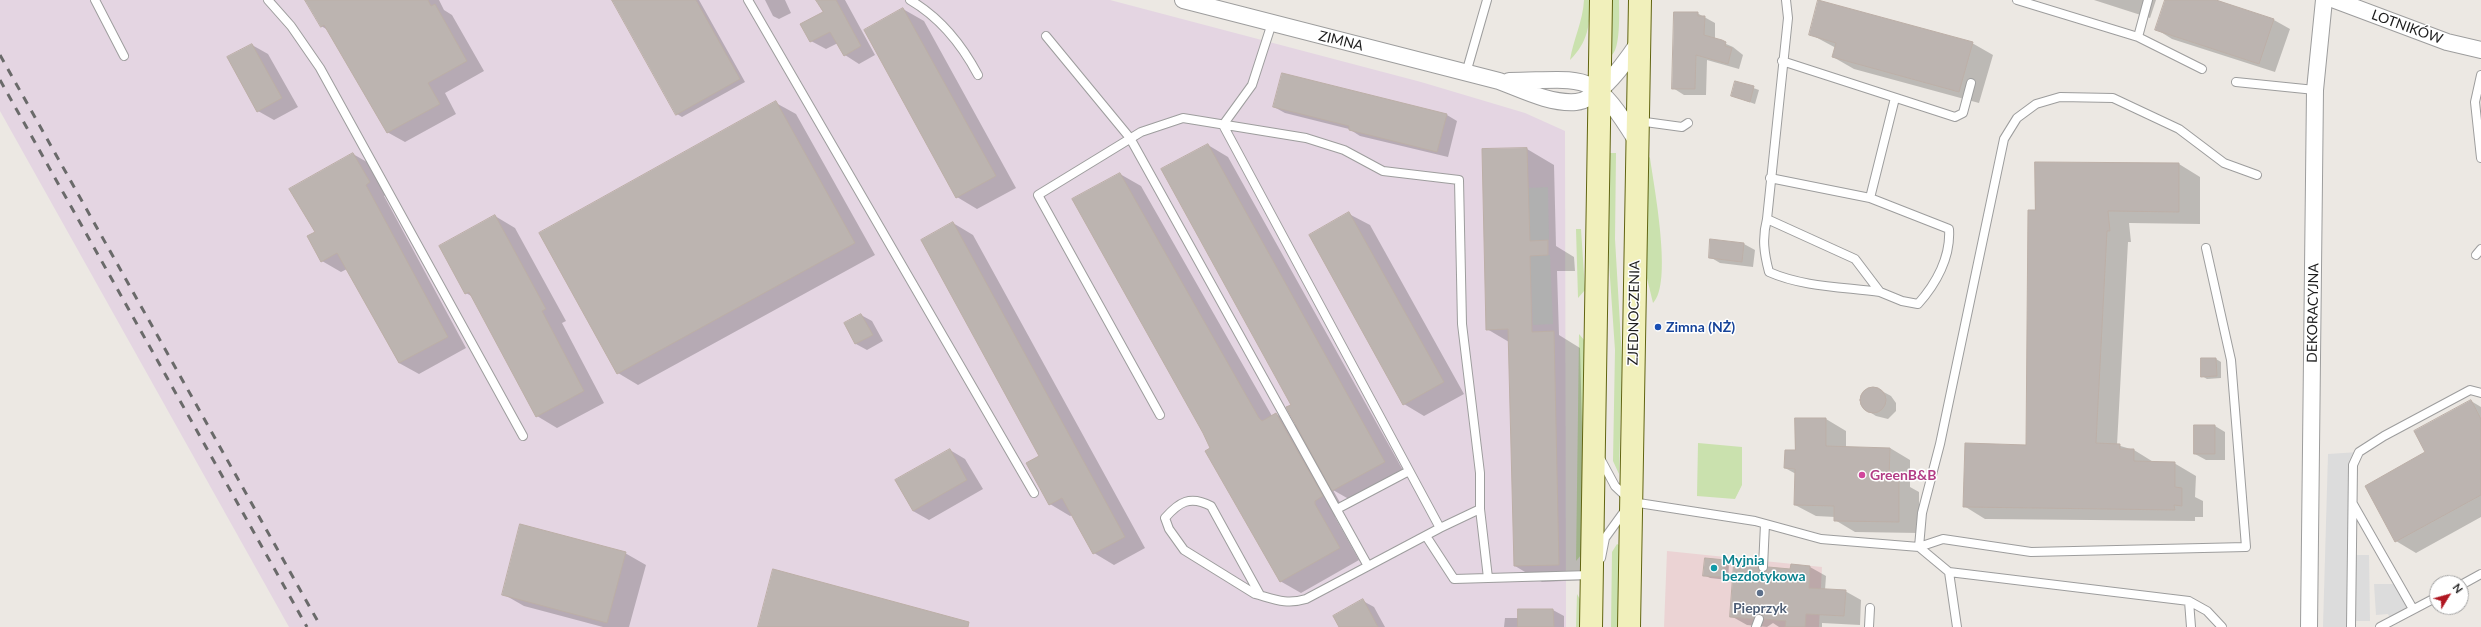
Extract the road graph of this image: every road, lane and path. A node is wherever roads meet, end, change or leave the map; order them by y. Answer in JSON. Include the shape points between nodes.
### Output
{"nodes":[{"id":1,"x":95,"y":0,"type":"edge"},
{"id":2,"x":268,"y":0,"type":"edge"},
{"id":3,"x":748,"y":0,"type":"edge"},
{"id":4,"x":910,"y":0,"type":"edge"},
{"id":5,"x":1183,"y":0,"type":"edge"},
{"id":6,"x":1487,"y":0,"type":"edge"},
{"id":7,"x":1601,"y":0,"type":"edge"},
{"id":8,"x":1640,"y":0,"type":"edge"},
{"id":9,"x":1786,"y":0,"type":"edge"},
{"id":10,"x":2017,"y":0,"type":"edge"},
{"id":11,"x":2148,"y":0,"type":"edge"},
{"id":12,"x":2324,"y":0,"type":"edge"},
{"id":13,"x":2335,"y":0,"type":"edge"},
{"id":14,"x":1272,"y":23,"type":"junction"},
{"id":15,"x":1046,"y":36,"type":"dead end"},
{"id":16,"x":2138,"y":37,"type":"junction"},
{"id":17,"x":1640,"y":41,"type":"junction"},
{"id":18,"x":2481,"y":50,"type":"edge"},
{"id":19,"x":124,"y":56,"type":"dead end"},
{"id":20,"x":1782,"y":61,"type":"junction"},
{"id":21,"x":2202,"y":69,"type":"dead end"},
{"id":22,"x":1466,"y":73,"type":"junction"},
{"id":23,"x":978,"y":75,"type":"dead end"},
{"id":24,"x":2481,"y":75,"type":"edge"},
{"id":25,"x":1499,"y":81,"type":"junction"},
{"id":26,"x":2236,"y":82,"type":"dead end"},
{"id":27,"x":1971,"y":83,"type":"dead end"},
{"id":28,"x":1599,"y":90,"type":"junction"},
{"id":29,"x":2315,"y":90,"type":"junction"},
{"id":30,"x":1895,"y":98,"type":"junction"},
{"id":31,"x":1688,"y":123,"type":"dead end"},
{"id":32,"x":1222,"y":125,"type":"junction"},
{"id":33,"x":1637,"y":131,"type":"junction"},
{"id":34,"x":1130,"y":138,"type":"junction"},
{"id":35,"x":2481,"y":158,"type":"edge"},
{"id":36,"x":2257,"y":175,"type":"dead end"},
{"id":37,"x":1770,"y":178,"type":"junction"},
{"id":38,"x":1870,"y":198,"type":"junction"},
{"id":39,"x":1767,"y":219,"type":"junction"},
{"id":40,"x":2206,"y":248,"type":"dead end"},
{"id":41,"x":1880,"y":292,"type":"junction"},
{"id":42,"x":2481,"y":393,"type":"edge"},
{"id":43,"x":1160,"y":415,"type":"dead end"},
{"id":44,"x":523,"y":436,"type":"dead end"},
{"id":45,"x":1594,"y":443,"type":"junction"},
{"id":46,"x":1409,"y":471,"type":"junction"},
{"id":47,"x":1034,"y":493,"type":"dead end"},
{"id":48,"x":1632,"y":502,"type":"junction"},
{"id":49,"x":2353,"y":504,"type":"junction"},
{"id":50,"x":1336,"y":509,"type":"junction"},
{"id":51,"x":1480,"y":509,"type":"junction"},
{"id":52,"x":1764,"y":524,"type":"junction"},
{"id":53,"x":1440,"y":528,"type":"junction"},
{"id":54,"x":1426,"y":536,"type":"junction"},
{"id":55,"x":1919,"y":547,"type":"junction"},
{"id":56,"x":1368,"y":566,"type":"junction"},
{"id":57,"x":1763,"y":567,"type":"dead end"},
{"id":58,"x":1949,"y":572,"type":"junction"},
{"id":59,"x":2481,"y":574,"type":"edge"},
{"id":60,"x":1592,"y":575,"type":"junction"},
{"id":61,"x":1488,"y":578,"type":"junction"},
{"id":62,"x":2469,"y":581,"type":"edge"},
{"id":63,"x":1260,"y":595,"type":"junction"},
{"id":64,"x":1592,"y":601,"type":"junction"},
{"id":65,"x":2189,"y":601,"type":"junction"},
{"id":66,"x":2429,"y":601,"type":"edge"},
{"id":67,"x":1870,"y":608,"type":"dead end"},
{"id":68,"x":2413,"y":610,"type":"junction"},
{"id":69,"x":1591,"y":627,"type":"edge"},
{"id":70,"x":1629,"y":627,"type":"edge"},
{"id":71,"x":1869,"y":627,"type":"edge"},
{"id":72,"x":1957,"y":627,"type":"edge"},
{"id":73,"x":2191,"y":627,"type":"edge"},
{"id":74,"x":2222,"y":627,"type":"edge"},
{"id":75,"x":2309,"y":627,"type":"edge"},
{"id":76,"x":2351,"y":627,"type":"edge"},
{"id":77,"x":2380,"y":627,"type":"edge"}],
"edges":[{"from":1,"to":19,"type":"lane"},
{"from":2,"to":44,"type":"lane","via":[[291,26],[324,74]]},
{"from":3,"to":47,"type":"lane"},
{"from":4,"to":23,"type":"lane","via":[[934,17],[962,46]]},
{"from":5,"to":14,"type":"street","name":"ZIMNA"},
{"from":6,"to":22,"type":"lane"},
{"from":7,"to":28,"type":"main road"},
{"from":8,"to":17,"type":"main road","name":"ZJEDNOCZENIA"},
{"from":9,"to":20,"type":"lane","via":[[1788,18]]},
{"from":10,"to":16,"type":"lane"},
{"from":11,"to":16,"type":"lane"},
{"from":12,"to":29,"type":"street","name":"DEKORACYJNA"},
{"from":13,"to":18,"type":"street","name":"LOTNIKÓW","via":[[2447,42]]},
{"from":14,"to":22,"type":"street","name":"ZIMNA"},
{"from":14,"to":32,"type":"lane","via":[[1252,85]]},
{"from":15,"to":34,"type":"lane"},
{"from":16,"to":21,"type":"lane"},
{"from":17,"to":28,"type":"street","name":"ZIMNA","via":[[1622,68]]},
{"from":17,"to":33,"type":"main road","name":"ZJEDNOCZENIA"},
{"from":20,"to":30,"type":"lane"},
{"from":20,"to":37,"type":"lane"},
{"from":22,"to":25,"type":"street","name":"ZIMNA"},
{"from":24,"to":35,"type":"lane","via":[[2475,102]]},
{"from":25,"to":28,"type":"street","name":"ZIMNA","via":[[1564,78],[1584,82]]},
{"from":25,"to":28,"type":"street","name":"ZIMNA","via":[[1563,101],[1585,100]]},
{"from":26,"to":29,"type":"lane"},
{"from":27,"to":30,"type":"lane","via":[[1963,113],[1955,117]]},
{"from":28,"to":33,"type":"street","name":"ZIMNA"},
{"from":28,"to":45,"type":"main road"},
{"from":29,"to":75,"type":"street","name":"DEKORACYJNA"},
{"from":30,"to":38,"type":"lane"},
{"from":31,"to":33,"type":"lane","via":[[1682,127]]},
{"from":32,"to":34,"type":"lane","via":[[1183,118]]},
{"from":32,"to":46,"type":"lane"},
{"from":32,"to":51,"type":"lane","via":[[1306,138],[1344,150],[1383,171],[1459,180],[1462,324],[1480,473]]},
{"from":33,"to":48,"type":"main road","name":"ZJEDNOCZENIA"},
{"from":34,"to":43,"type":"lane","via":[[1038,194]]},
{"from":34,"to":50,"type":"lane"},
{"from":36,"to":55,"type":"lane","via":[[2224,163],[2179,129],[2113,98],[2060,97],[2036,104],[2017,118],[2004,139],[1940,444],[1922,513]]},
{"from":37,"to":38,"type":"lane"},
{"from":37,"to":39,"type":"lane"},
{"from":38,"to":41,"type":"lane","via":[[1949,229],[1950,245],[1931,289],[1918,304]]},
{"from":39,"to":41,"type":"lane","via":[[1855,259]]},
{"from":39,"to":41,"type":"lane","via":[[1763,235],[1769,272],[1806,283]]},
{"from":40,"to":55,"type":"lane","via":[[2231,360],[2246,547],[2031,552],[1943,540]]},
{"from":42,"to":49,"type":"lane","via":[[2470,390],[2359,452],[2353,465]]},
{"from":45,"to":48,"type":"lane","via":[[1607,474],[1615,486]]},
{"from":45,"to":60,"type":"main road"},
{"from":46,"to":50,"type":"lane"},
{"from":46,"to":53,"type":"lane"},
{"from":48,"to":52,"type":"lane"},
{"from":48,"to":64,"type":"lane","via":[[1605,538]]},
{"from":48,"to":70,"type":"main road","name":"ZJEDNOCZENIA"},
{"from":49,"to":68,"type":"lane"},
{"from":49,"to":76,"type":"lane"},
{"from":50,"to":56,"type":"lane"},
{"from":51,"to":53,"type":"lane"},
{"from":51,"to":61,"type":"lane"},
{"from":52,"to":55,"type":"lane","via":[[1821,539]]},
{"from":52,"to":57,"type":"lane"},
{"from":53,"to":54,"type":"lane"},
{"from":54,"to":56,"type":"lane"},
{"from":54,"to":61,"type":"lane","via":[[1454,579]]},
{"from":55,"to":58,"type":"lane"},
{"from":56,"to":63,"type":"lane","via":[[1292,604]]},
{"from":58,"to":65,"type":"lane"},
{"from":58,"to":72,"type":"lane"},
{"from":59,"to":62,"type":"lane"},
{"from":60,"to":61,"type":"lane"},
{"from":60,"to":64,"type":"main road"},
{"from":63,"to":63,"type":"lane","via":[[1184,550],[1169,529],[1165,518],[1172,510],[1184,502],[1198,500],[1211,506]]},
{"from":64,"to":69,"type":"main road"},
{"from":65,"to":73,"type":"lane"},
{"from":65,"to":74,"type":"lane","via":[[2207,612]]},
{"from":66,"to":68,"type":"lane"},
{"from":67,"to":71,"type":"lane"},
{"from":68,"to":77,"type":"lane"}]}
